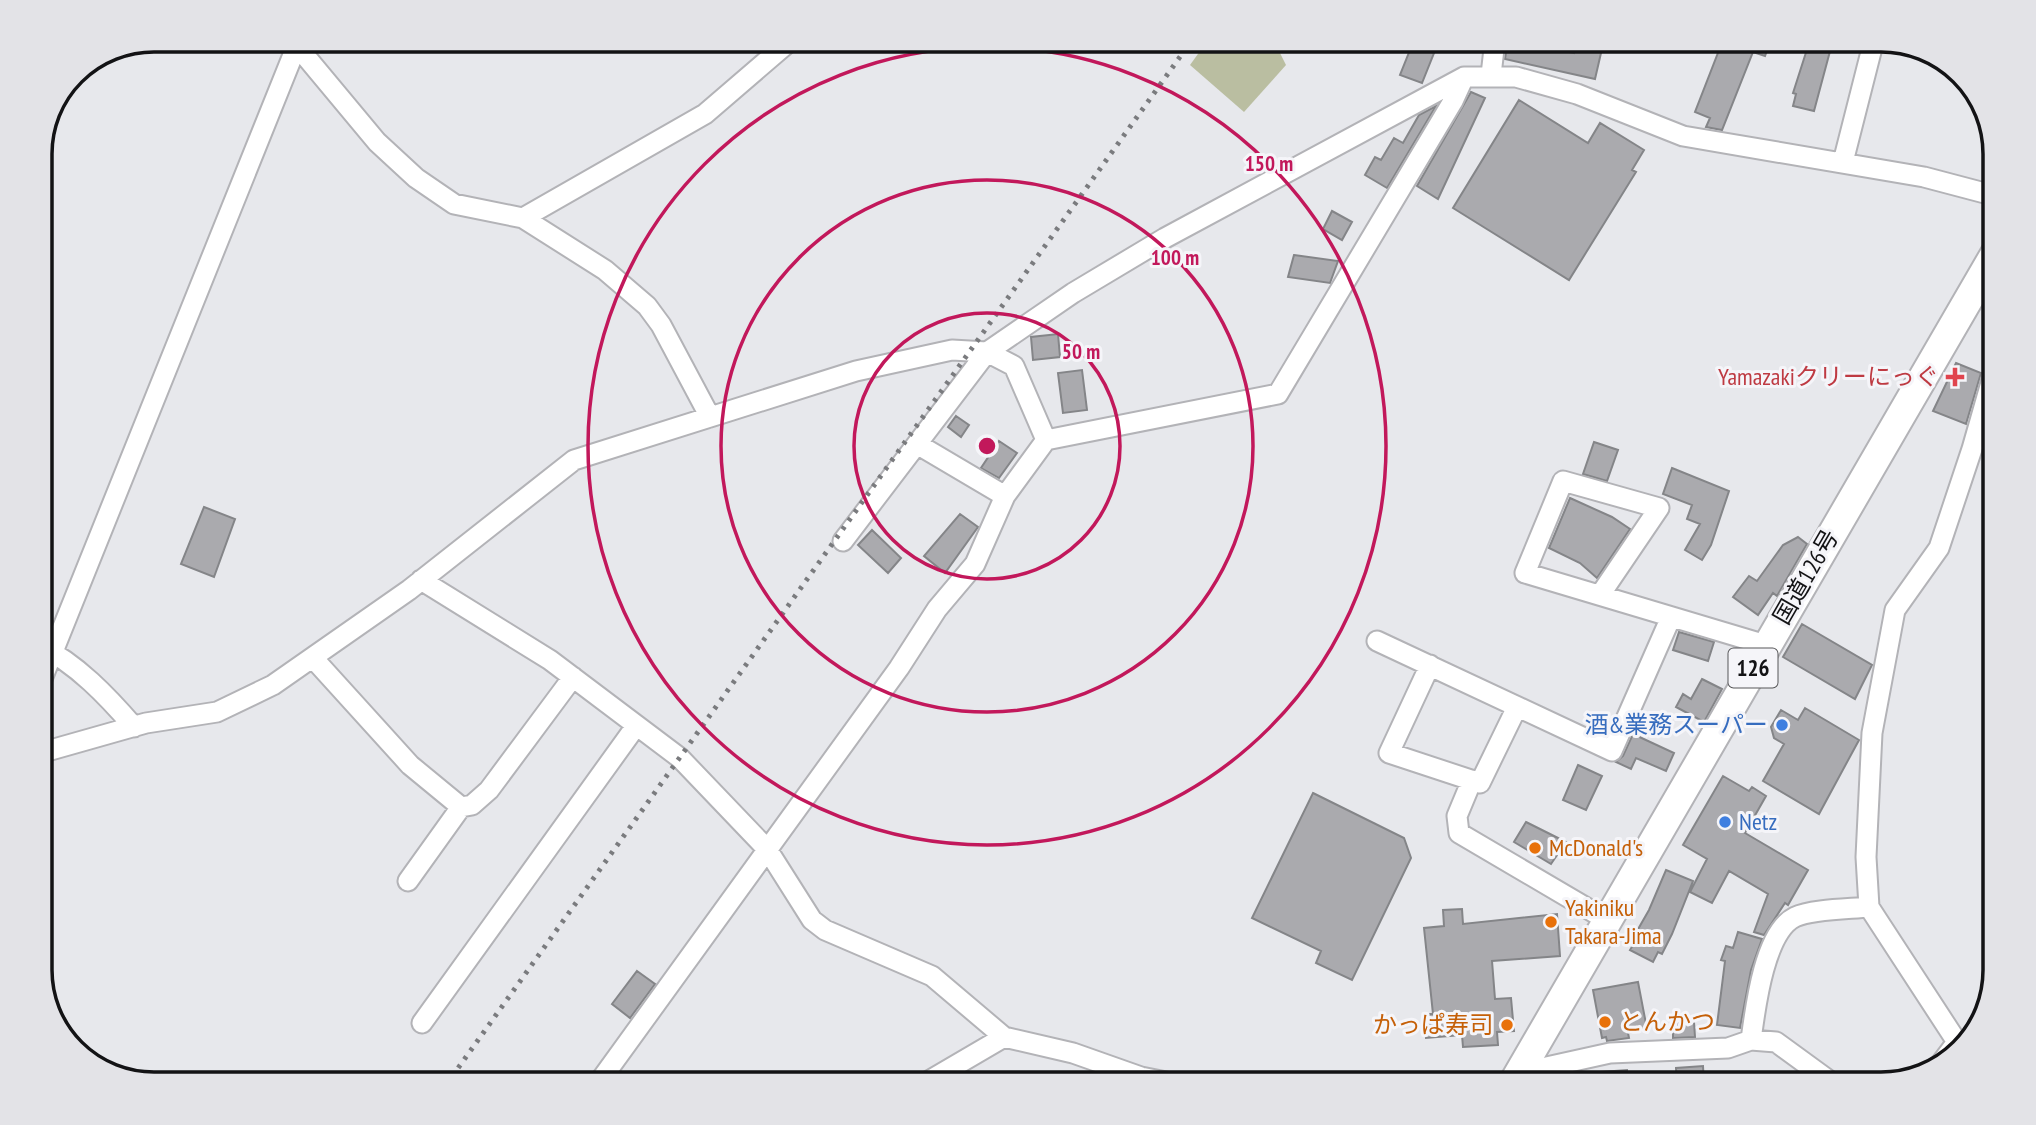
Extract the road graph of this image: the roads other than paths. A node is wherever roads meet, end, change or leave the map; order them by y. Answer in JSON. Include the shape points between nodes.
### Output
{"nodes":[{"id":1,"x":294,"y":52,"type":"edge"},
{"id":2,"x":305,"y":52,"type":"edge"},
{"id":3,"x":777,"y":52,"type":"edge"},
{"id":4,"x":1494,"y":52,"type":"edge"},
{"id":5,"x":1871,"y":52,"type":"edge"},
{"id":6,"x":1491,"y":75,"type":"junction"},
{"id":7,"x":1464,"y":77,"type":"junction"},
{"id":8,"x":1843,"y":162,"type":"junction"},
{"id":9,"x":1983,"y":193,"type":"edge"},
{"id":10,"x":523,"y":218,"type":"junction"},
{"id":11,"x":1983,"y":274,"type":"edge"},
{"id":12,"x":987,"y":352,"type":"junction"},
{"id":13,"x":1983,"y":410,"type":"edge"},
{"id":14,"x":710,"y":417,"type":"junction"},
{"id":15,"x":1046,"y":440,"type":"junction"},
{"id":16,"x":917,"y":444,"type":"junction"},
{"id":17,"x":1005,"y":496,"type":"junction"},
{"id":18,"x":843,"y":541,"type":"dead end"},
{"id":19,"x":421,"y":580,"type":"junction"},
{"id":20,"x":1600,"y":595,"type":"junction"},
{"id":21,"x":1671,"y":617,"type":"junction"},
{"id":22,"x":53,"y":635,"type":"edge"},
{"id":23,"x":1377,"y":641,"type":"dead end"},
{"id":24,"x":1766,"y":645,"type":"junction"},
{"id":25,"x":53,"y":654,"type":"edge"},
{"id":26,"x":313,"y":658,"type":"junction"},
{"id":27,"x":1430,"y":666,"type":"junction"},
{"id":28,"x":573,"y":677,"type":"junction"},
{"id":29,"x":1517,"y":707,"type":"junction"},
{"id":30,"x":636,"y":726,"type":"junction"},
{"id":31,"x":134,"y":727,"type":"junction"},
{"id":32,"x":53,"y":749,"type":"edge"},
{"id":33,"x":1472,"y":780,"type":"junction"},
{"id":34,"x":461,"y":807,"type":"junction"},
{"id":35,"x":767,"y":849,"type":"junction"},
{"id":36,"x":408,"y":881,"type":"dead end"},
{"id":37,"x":1870,"y":906,"type":"junction"},
{"id":38,"x":1608,"y":920,"type":"junction"},
{"id":39,"x":422,"y":1023,"type":"dead end"},
{"id":40,"x":1003,"y":1037,"type":"junction"},
{"id":41,"x":1957,"y":1039,"type":"edge"},
{"id":42,"x":1751,"y":1040,"type":"junction"},
{"id":43,"x":606,"y":1072,"type":"edge"},
{"id":44,"x":944,"y":1072,"type":"edge"},
{"id":45,"x":1126,"y":1072,"type":"edge"},
{"id":46,"x":1520,"y":1072,"type":"edge"},
{"id":47,"x":1541,"y":1072,"type":"edge"},
{"id":48,"x":1817,"y":1072,"type":"edge"}],
"edges":[{"from":1,"to":22,"type":"street"},
{"from":2,"to":10,"type":"street","via":[[377,142],[416,178],[454,204]]},
{"from":3,"to":10,"type":"street","via":[[705,114]]},
{"from":4,"to":6,"type":"street"},
{"from":5,"to":8,"type":"street"},
{"from":6,"to":7,"type":"street"},
{"from":6,"to":8,"type":"street","via":[[1577,94],[1684,136]]},
{"from":7,"to":12,"type":"street","via":[[1165,238]]},
{"from":7,"to":15,"type":"street","via":[[1278,394]]},
{"from":8,"to":9,"type":"street"},
{"from":10,"to":14,"type":"street","via":[[605,270],[647,306]]},
{"from":11,"to":24,"type":"highway","name":"国道126号","number":"126"},
{"from":12,"to":14,"type":"street","via":[[952,350],[856,371]]},
{"from":12,"to":15,"type":"street","via":[[1014,366]]},
{"from":12,"to":16,"type":"street"},
{"from":13,"to":37,"type":"street","via":[[1939,548],[1895,610],[1872,733],[1866,857]]},
{"from":14,"to":19,"type":"street","via":[[574,460]]},
{"from":15,"to":17,"type":"street"},
{"from":16,"to":17,"type":"street"},
{"from":16,"to":18,"type":"street"},
{"from":17,"to":35,"type":"street","via":[[975,564],[937,609]]},
{"from":19,"to":26,"type":"street"},
{"from":19,"to":28,"type":"street"},
{"from":20,"to":20,"type":"street","via":[[1525,573],[1563,481],[1659,508]]},
{"from":20,"to":21,"type":"street"},
{"from":21,"to":24,"type":"street"},
{"from":21,"to":29,"type":"street","via":[[1612,751]]},
{"from":23,"to":27,"type":"street"},
{"from":24,"to":38,"type":"highway","name":"国道126号","number":"126"},
{"from":25,"to":31,"type":"street","via":[[111,701]]},
{"from":26,"to":31,"type":"street","via":[[232,706]]},
{"from":26,"to":34,"type":"street","via":[[410,765]]},
{"from":27,"to":29,"type":"street"},
{"from":27,"to":33,"type":"street","via":[[1389,753]]},
{"from":28,"to":30,"type":"street"},
{"from":28,"to":34,"type":"street","via":[[489,790],[472,805]]},
{"from":29,"to":33,"type":"street","via":[[1480,783]]},
{"from":30,"to":35,"type":"street","via":[[680,758]]},
{"from":30,"to":39,"type":"street"},
{"from":31,"to":32,"type":"street"},
{"from":33,"to":38,"type":"street","via":[[1457,816],[1459,833]]},
{"from":34,"to":36,"type":"street"},
{"from":35,"to":40,"type":"street","via":[[812,920],[825,930],[932,976]]},
{"from":35,"to":43,"type":"street"},
{"from":37,"to":41,"type":"street"},
{"from":37,"to":42,"type":"street","via":[[1801,915],[1787,923],[1760,977]]},
{"from":38,"to":46,"type":"highway","name":"国道126号","number":"126"},
{"from":40,"to":44,"type":"street"},
{"from":40,"to":45,"type":"street","via":[[1073,1053]]},
{"from":42,"to":47,"type":"street","via":[[1728,1048],[1610,1053]]},
{"from":42,"to":48,"type":"street","via":[[1776,1042]]}]}
